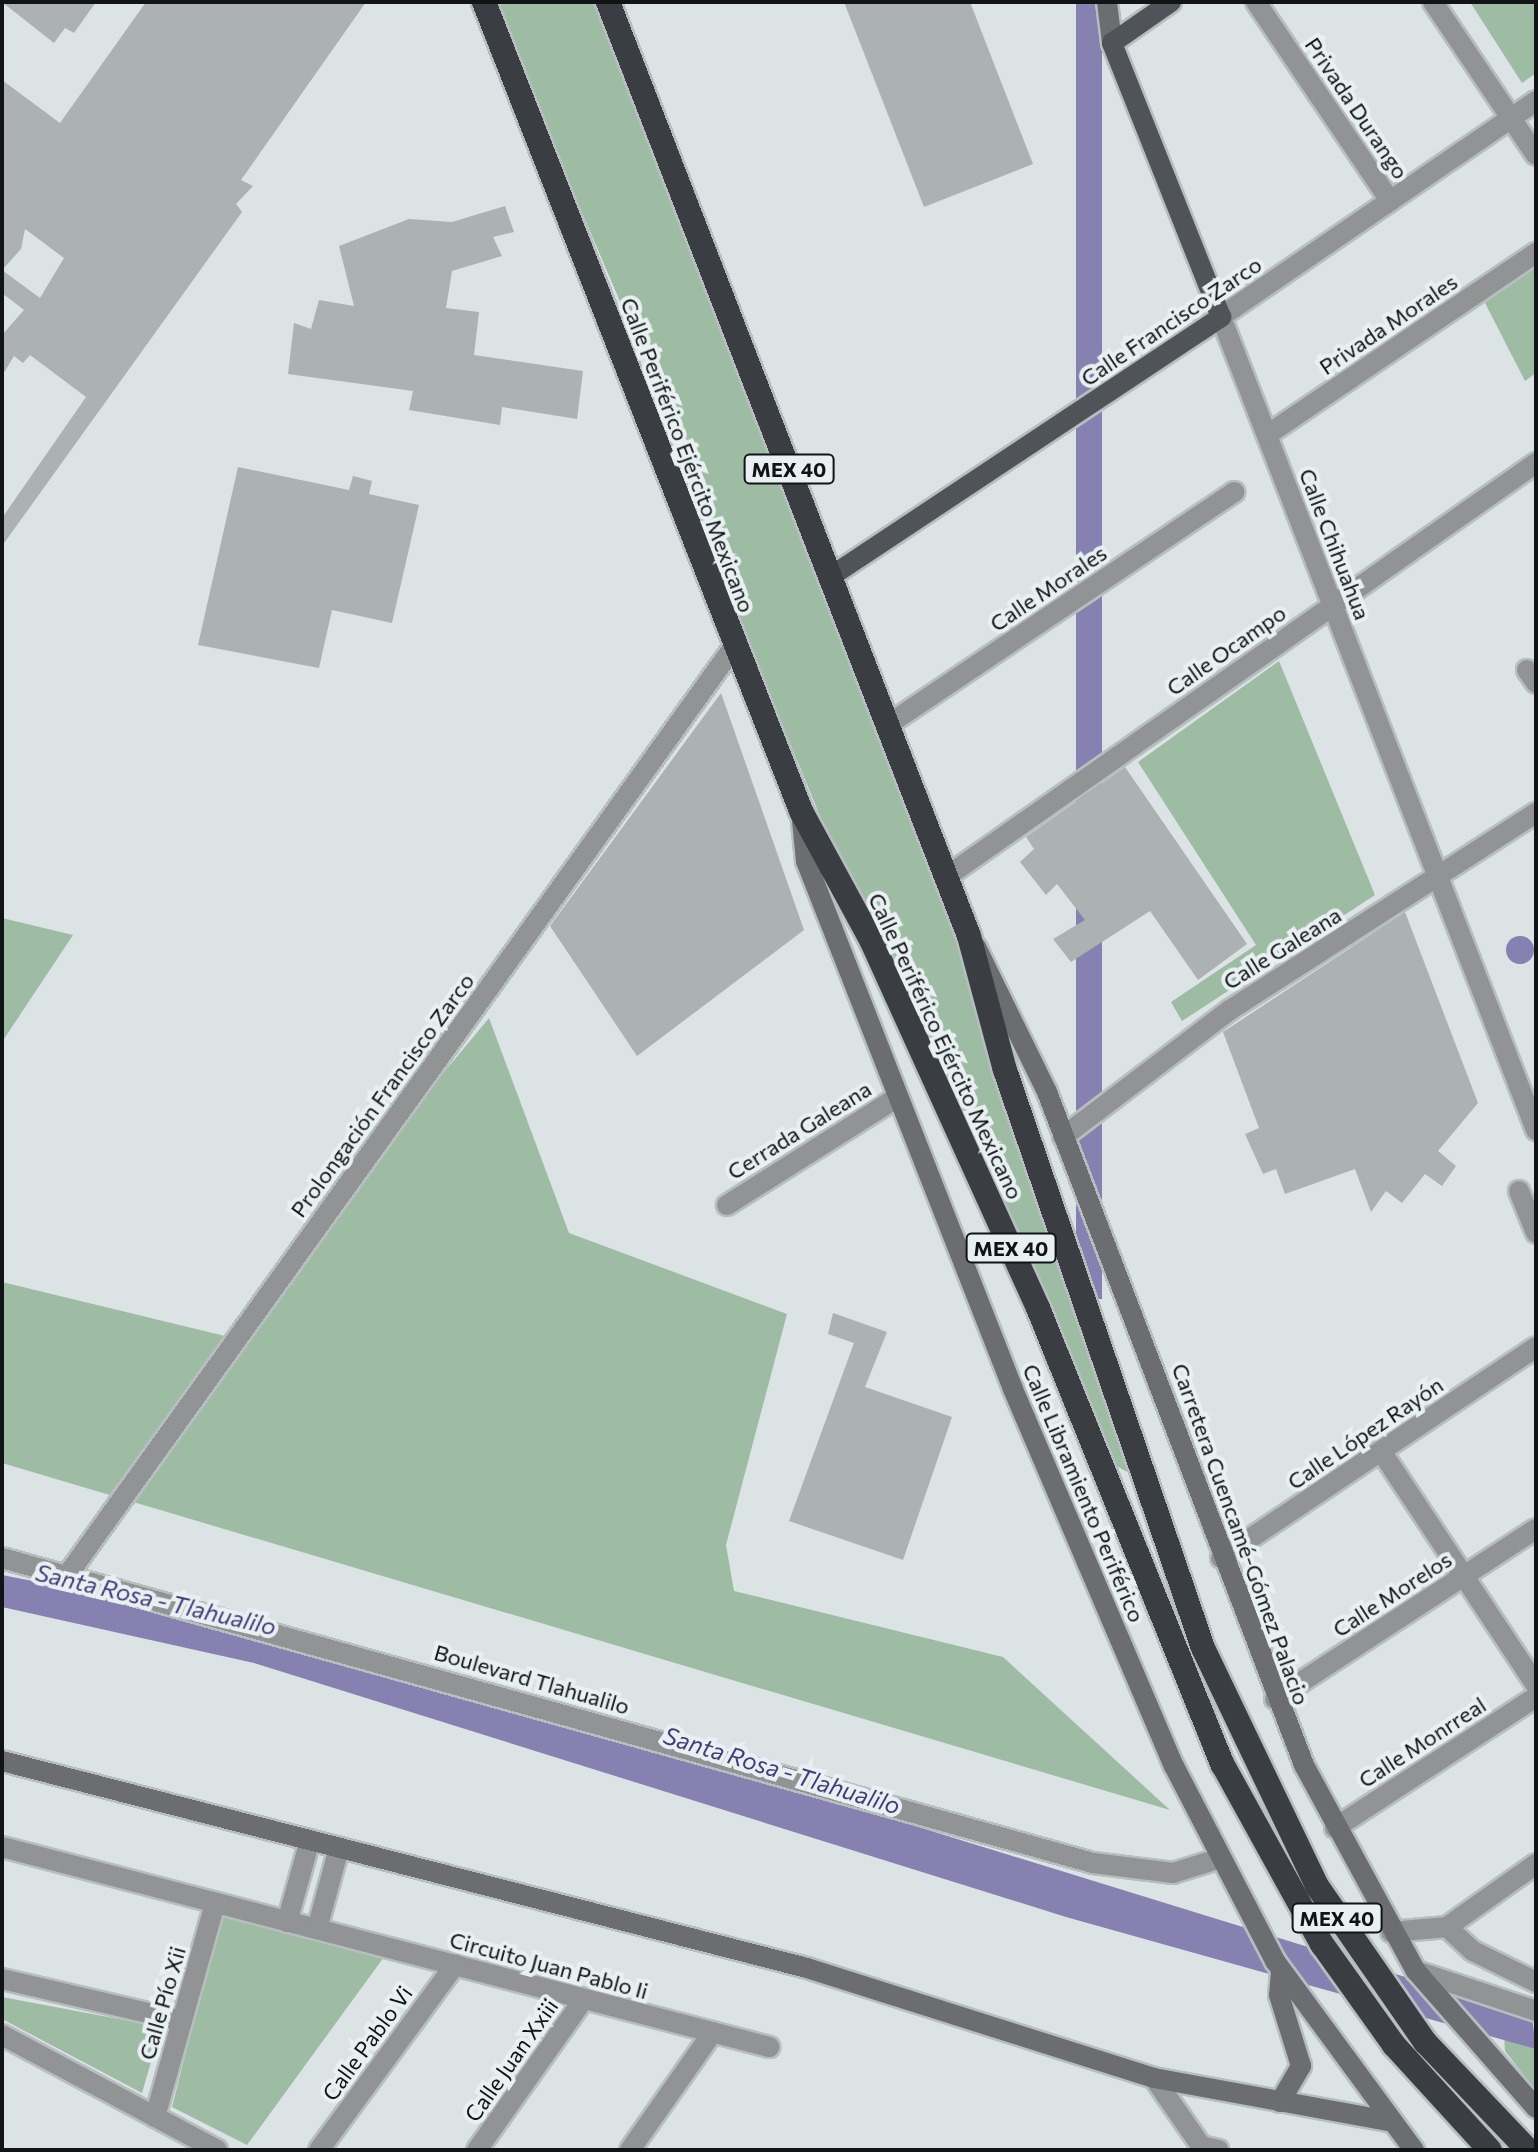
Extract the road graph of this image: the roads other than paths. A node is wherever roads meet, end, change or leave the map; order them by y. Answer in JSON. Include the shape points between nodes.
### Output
{"nodes":[{"id":1,"x":484,"y":2,"type":"edge"},
{"id":2,"x":608,"y":2,"type":"edge"},
{"id":3,"x":1107,"y":2,"type":"edge"},
{"id":4,"x":1171,"y":2,"type":"edge"},
{"id":5,"x":1256,"y":2,"type":"edge"},
{"id":6,"x":1433,"y":2,"type":"edge"},
{"id":7,"x":1112,"y":43,"type":"junction"},
{"id":8,"x":1536,"y":101,"type":"edge"},
{"id":9,"x":1511,"y":118,"type":"junction"},
{"id":10,"x":1536,"y":155,"type":"edge"},
{"id":11,"x":1390,"y":201,"type":"junction"},
{"id":12,"x":1536,"y":253,"type":"edge"},
{"id":13,"x":1217,"y":320,"type":"junction"},
{"id":14,"x":1267,"y":435,"type":"junction"},
{"id":15,"x":1536,"y":463,"type":"edge"},
{"id":16,"x":1234,"y":492,"type":"dead end"},
{"id":17,"x":830,"y":577,"type":"junction"},
{"id":18,"x":1328,"y":608,"type":"junction"},
{"id":19,"x":735,"y":645,"type":"junction"},
{"id":20,"x":889,"y":724,"type":"junction"},
{"id":21,"x":801,"y":811,"type":"junction"},
{"id":22,"x":1536,"y":813,"type":"edge"},
{"id":23,"x":946,"y":877,"type":"junction"},
{"id":24,"x":1434,"y":881,"type":"junction"},
{"id":25,"x":969,"y":936,"type":"junction"},
{"id":26,"x":898,"y":1097,"type":"junction"},
{"id":27,"x":1536,"y":1130,"type":"edge"},
{"id":28,"x":1063,"y":1137,"type":"junction"},
{"id":29,"x":1519,"y":1191,"type":"dead end"},
{"id":30,"x":727,"y":1205,"type":"dead end"},
{"id":31,"x":1536,"y":1233,"type":"edge"},
{"id":32,"x":1536,"y":1347,"type":"edge"},
{"id":33,"x":1381,"y":1451,"type":"junction"},
{"id":34,"x":1536,"y":1529,"type":"edge"},
{"id":35,"x":2,"y":1558,"type":"edge"},
{"id":36,"x":1221,"y":1558,"type":"junction"},
{"id":37,"x":69,"y":1573,"type":"junction"},
{"id":38,"x":1464,"y":1576,"type":"junction"},
{"id":39,"x":1536,"y":1685,"type":"edge"},
{"id":40,"x":1536,"y":1697,"type":"edge"},
{"id":41,"x":1275,"y":1699,"type":"junction"},
{"id":42,"x":2,"y":1761,"type":"edge"},
{"id":43,"x":1335,"y":1828,"type":"junction"},
{"id":44,"x":310,"y":1840,"type":"junction"},
{"id":45,"x":2,"y":1847,"type":"edge"},
{"id":46,"x":339,"y":1848,"type":"junction"},
{"id":47,"x":1218,"y":1859,"type":"junction"},
{"id":48,"x":1536,"y":1864,"type":"edge"},
{"id":49,"x":215,"y":1903,"type":"junction"},
{"id":50,"x":287,"y":1922,"type":"junction"},
{"id":51,"x":1447,"y":1927,"type":"junction"},
{"id":52,"x":317,"y":1929,"type":"junction"},
{"id":53,"x":1391,"y":1932,"type":"junction"},
{"id":54,"x":455,"y":1965,"type":"junction"},
{"id":55,"x":1278,"y":1966,"type":"junction"},
{"id":56,"x":1417,"y":1972,"type":"junction"},
{"id":57,"x":2,"y":1979,"type":"edge"},
{"id":58,"x":1536,"y":1982,"type":"edge"},
{"id":59,"x":584,"y":1999,"type":"junction"},
{"id":60,"x":1536,"y":2011,"type":"edge"},
{"id":61,"x":182,"y":2021,"type":"junction"},
{"id":62,"x":713,"y":2032,"type":"junction"},
{"id":63,"x":2,"y":2035,"type":"edge"},
{"id":64,"x":769,"y":2047,"type":"dead end"},
{"id":65,"x":1154,"y":2078,"type":"junction"},
{"id":66,"x":1280,"y":2102,"type":"junction"},
{"id":67,"x":1536,"y":2108,"type":"edge"},
{"id":68,"x":155,"y":2117,"type":"junction"},
{"id":69,"x":1389,"y":2121,"type":"junction"},
{"id":70,"x":217,"y":2150,"type":"edge"},
{"id":71,"x":319,"y":2150,"type":"edge"},
{"id":72,"x":477,"y":2150,"type":"edge"},
{"id":73,"x":630,"y":2150,"type":"edge"},
{"id":74,"x":1219,"y":2150,"type":"edge"},
{"id":75,"x":1414,"y":2150,"type":"edge"},
{"id":76,"x":1490,"y":2150,"type":"edge"},
{"id":77,"x":1528,"y":2150,"type":"edge"}],
"edges":[{"from":1,"to":19,"type":"highway","name":"Calle Periférico Ejército Mexicano","number":"MEX 40"},
{"from":2,"to":17,"type":"highway","name":"Calle Periférico Ejército Mexicano","number":"MEX 40"},
{"from":3,"to":7,"type":"main road"},
{"from":4,"to":7,"type":"main road"},
{"from":5,"to":11,"type":"street","name":"Privada Durango"},
{"from":6,"to":9,"type":"street"},
{"from":7,"to":13,"type":"main road","name":"Calle Chihuahua"},
{"from":8,"to":9,"type":"street","name":"Calle Francisco Zarco"},
{"from":9,"to":10,"type":"street"},
{"from":9,"to":11,"type":"street","name":"Calle Francisco Zarco"},
{"from":11,"to":13,"type":"street","name":"Calle Francisco Zarco"},
{"from":12,"to":14,"type":"street","name":"Privada Morales"},
{"from":13,"to":14,"type":"street","name":"Calle Chihuahua"},
{"from":13,"to":17,"type":"main road","name":"Calle Francisco Zarco"},
{"from":14,"to":18,"type":"street","name":"Calle Chihuahua"},
{"from":15,"to":18,"type":"street","name":"Calle Ocampo"},
{"from":16,"to":20,"type":"street","name":"Calle Morales"},
{"from":17,"to":20,"type":"highway","name":"Calle Periférico Ejército Mexicano","number":"MEX 40"},
{"from":18,"to":23,"type":"street","name":"Calle Ocampo"},
{"from":18,"to":24,"type":"street","name":"Calle Chihuahua"},
{"from":19,"to":21,"type":"highway","name":"Calle Periférico Ejército Mexicano","number":"MEX 40"},
{"from":19,"to":37,"type":"street","name":"Prolongación Francisco Zarco"},
{"from":20,"to":23,"type":"highway","name":"Calle Periférico Ejército Mexicano","number":"MEX 40"},
{"from":21,"to":26,"type":"main road","name":"Calle Libramiento Periférico","via":[[806,861]]},
{"from":21,"to":76,"type":"highway","name":"Calle Periférico Ejército Mexicano","number":"MEX 40","via":[[872,942],[1038,1308],[1193,1698],[1268,1854],[1322,1944],[1394,2045]]},
{"from":22,"to":24,"type":"street","name":"Calle Galeana"},
{"from":23,"to":25,"type":"highway","name":"Calle Periférico Ejército Mexicano","number":"MEX 40"},
{"from":24,"to":27,"type":"street","name":"Calle Chihuahua"},
{"from":24,"to":28,"type":"street","name":"Calle Galeana","via":[[1230,1010]]},
{"from":25,"to":28,"type":"main road","name":"Carretera Cuencamé-Gómez Palacio","number":"MEX 40","via":[[1012,1008]]},
{"from":25,"to":77,"type":"highway","name":"Calle Periférico Ejército Mexicano","number":"MEX 40","via":[[1019,1114],[1203,1648],[1288,1832],[1341,1924],[1425,2042]]},
{"from":26,"to":30,"type":"street","name":"Cerrada Galeana"},
{"from":26,"to":47,"type":"main road","name":"Calle Libramiento Periférico","via":[[1013,1389]]},
{"from":28,"to":36,"type":"main road","name":"Carretera Cuencamé-Gómez Palacio","number":"MEX 40"},
{"from":29,"to":31,"type":"street"},
{"from":32,"to":33,"type":"street","name":"Calle López Rayón"},
{"from":33,"to":36,"type":"street","name":"Calle López Rayón"},
{"from":33,"to":38,"type":"street"},
{"from":34,"to":38,"type":"street","name":"Calle Morelos"},
{"from":35,"to":37,"type":"street","name":"Boulevard Tlahualilo"},
{"from":36,"to":41,"type":"main road","name":"Carretera Cuencamé-Gómez Palacio","number":"MEX 40"},
{"from":37,"to":47,"type":"street","name":"Boulevard Tlahualilo","via":[[1093,1863],[1191,1872]]},
{"from":38,"to":39,"type":"street"},
{"from":38,"to":41,"type":"street","name":"Calle Morelos"},
{"from":40,"to":43,"type":"street","name":"Calle Monrreal"},
{"from":41,"to":43,"type":"main road","name":"Carretera Cuencamé-Gómez Palacio","number":"MEX 40"},
{"from":42,"to":44,"type":"main road"},
{"from":43,"to":53,"type":"main road","name":"Carretera Cuencamé-Gómez Palacio","number":"MEX 40"},
{"from":44,"to":46,"type":"main road"},
{"from":44,"to":50,"type":"street"},
{"from":45,"to":49,"type":"street","name":"Circuito Juan Pablo Ii"},
{"from":46,"to":52,"type":"street"},
{"from":46,"to":65,"type":"main road","via":[[807,1968]]},
{"from":47,"to":55,"type":"main road","name":"Calle Libramiento Periférico"},
{"from":48,"to":51,"type":"street"},
{"from":49,"to":50,"type":"street","name":"Circuito Juan Pablo Ii"},
{"from":49,"to":61,"type":"street","name":"Calle Pío Xii"},
{"from":50,"to":52,"type":"street","name":"Circuito Juan Pablo Ii"},
{"from":51,"to":53,"type":"street"},
{"from":51,"to":58,"type":"street","via":[[1473,1951]]},
{"from":52,"to":54,"type":"street","name":"Circuito Juan Pablo Ii"},
{"from":53,"to":56,"type":"main road","name":"Carretera Cuencamé-Gómez Palacio","number":"MEX 40"},
{"from":54,"to":59,"type":"street","name":"Circuito Juan Pablo Ii"},
{"from":54,"to":71,"type":"street","name":"Calle Pablo Vi"},
{"from":55,"to":66,"type":"main road","via":[[1279,1995],[1301,2066]]},
{"from":55,"to":69,"type":"main road","name":"Calle Libramiento Periférico"},
{"from":56,"to":60,"type":"street"},
{"from":56,"to":67,"type":"main road","name":"Carretera Cuencamé-Gómez Palacio","number":"MEX 40"},
{"from":57,"to":61,"type":"street"},
{"from":59,"to":62,"type":"street","name":"Circuito Juan Pablo Ii"},
{"from":59,"to":72,"type":"street","name":"Calle Juan Xxiii"},
{"from":61,"to":68,"type":"street","name":"Calle Pío Xii"},
{"from":62,"to":64,"type":"street","name":"Circuito Juan Pablo Ii"},
{"from":62,"to":73,"type":"street"},
{"from":63,"to":68,"type":"street"},
{"from":65,"to":66,"type":"main road"},
{"from":65,"to":74,"type":"street","via":[[1201,2146]]},
{"from":66,"to":69,"type":"main road"},
{"from":68,"to":70,"type":"street"},
{"from":69,"to":75,"type":"main road","name":"Calle Libramiento Periférico"}]}
